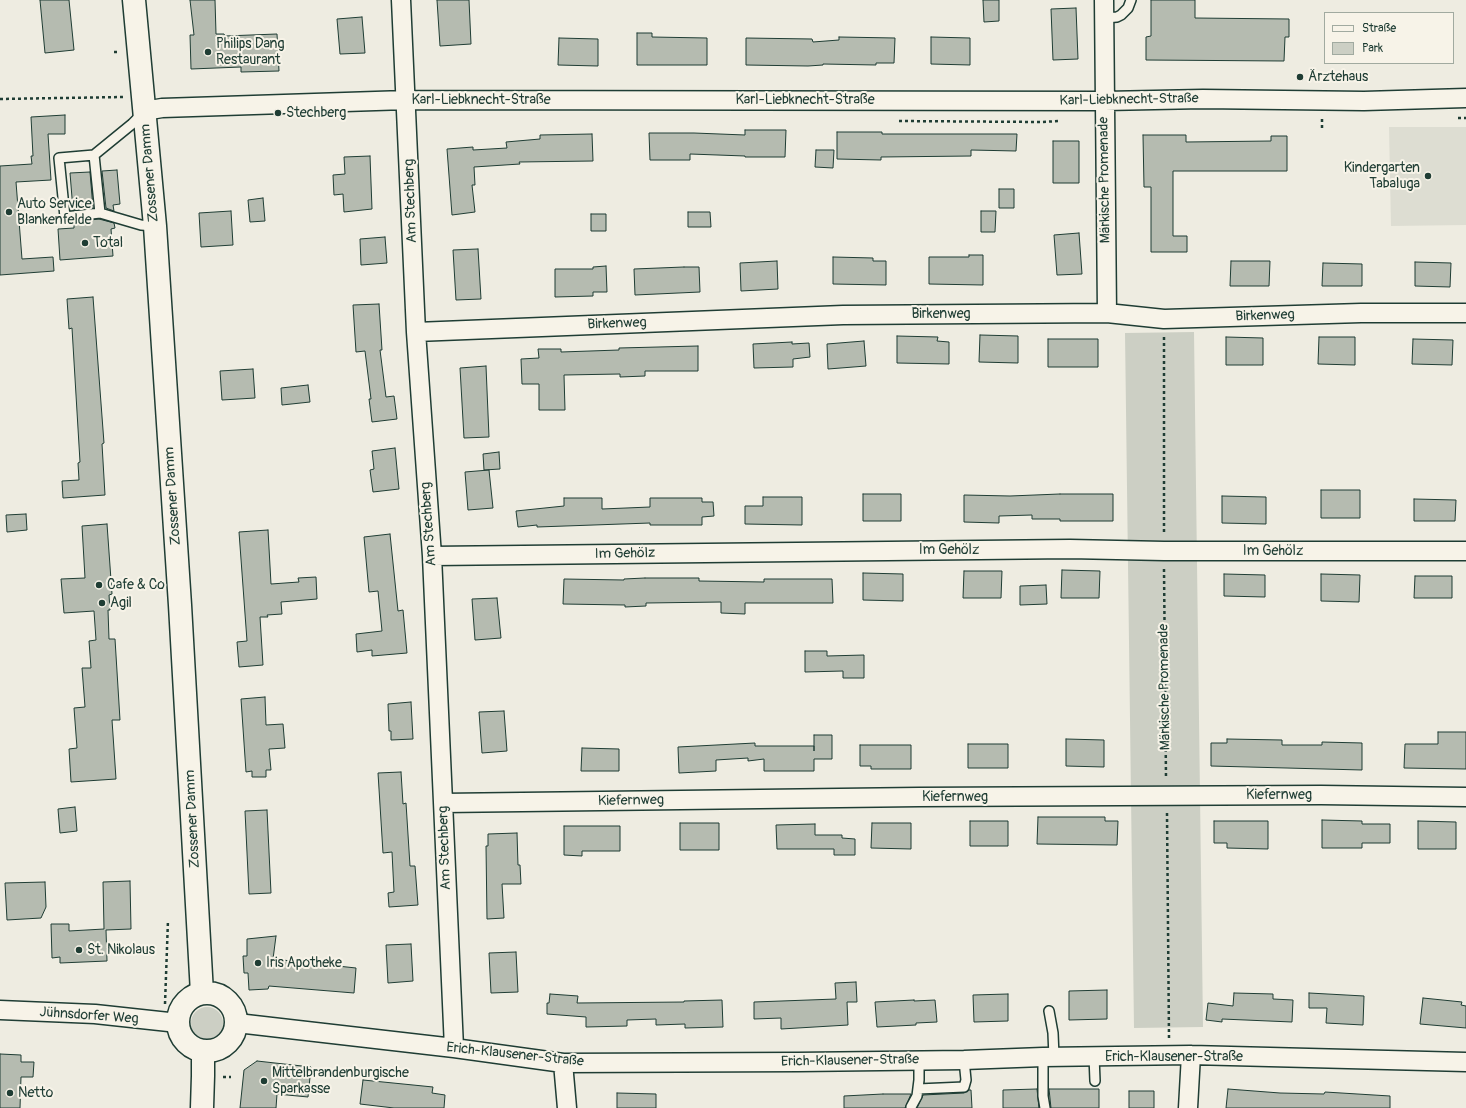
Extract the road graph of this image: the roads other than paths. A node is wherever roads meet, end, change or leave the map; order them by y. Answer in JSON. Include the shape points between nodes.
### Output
{"nodes":[{"id":1,"x":134,"y":0,"type":"edge"},
{"id":2,"x":401,"y":0,"type":"edge"},
{"id":3,"x":1104,"y":0,"type":"edge"},
{"id":4,"x":1131,"y":0,"type":"edge"},
{"id":5,"x":1104,"y":18,"type":"junction"},
{"id":6,"x":1466,"y":98,"type":"edge"},
{"id":7,"x":406,"y":100,"type":"junction"},
{"id":8,"x":1105,"y":101,"type":"junction"},
{"id":9,"x":144,"y":111,"type":"junction"},
{"id":10,"x":94,"y":155,"type":"junction"},
{"id":11,"x":100,"y":213,"type":"junction"},
{"id":12,"x":154,"y":226,"type":"junction"},
{"id":13,"x":1107,"y":313,"type":"junction"},
{"id":14,"x":1466,"y":313,"type":"edge"},
{"id":15,"x":416,"y":332,"type":"junction"},
{"id":16,"x":1466,"y":551,"type":"edge"},
{"id":17,"x":432,"y":556,"type":"junction"},
{"id":18,"x":1466,"y":797,"type":"edge"},
{"id":19,"x":443,"y":803,"type":"junction"},
{"id":20,"x":202,"y":993,"type":"junction"},
{"id":21,"x":0,"y":1010,"type":"edge"},
{"id":22,"x":1050,"y":1011,"type":"dead end"},
{"id":23,"x":178,"y":1023,"type":"junction"},
{"id":24,"x":237,"y":1023,"type":"junction"},
{"id":25,"x":454,"y":1048,"type":"junction"},
{"id":26,"x":203,"y":1051,"type":"junction"},
{"id":27,"x":1191,"y":1055,"type":"junction"},
{"id":28,"x":1094,"y":1056,"type":"junction"},
{"id":29,"x":1048,"y":1057,"type":"junction"},
{"id":30,"x":964,"y":1060,"type":"junction"},
{"id":31,"x":919,"y":1061,"type":"junction"},
{"id":32,"x":1466,"y":1062,"type":"edge"},
{"id":33,"x":563,"y":1063,"type":"junction"},
{"id":34,"x":1094,"y":1081,"type":"dead end"},
{"id":35,"x":918,"y":1089,"type":"junction"},
{"id":36,"x":911,"y":1107,"type":"edge"},
{"id":37,"x":202,"y":1108,"type":"edge"},
{"id":38,"x":567,"y":1108,"type":"edge"},
{"id":39,"x":1045,"y":1108,"type":"edge"},
{"id":40,"x":1188,"y":1108,"type":"edge"}],
"edges":[{"from":1,"to":9,"type":"main road","name":"Zossener Damm"},
{"from":2,"to":7,"type":"street","name":"Am Stechberg"},
{"from":3,"to":5,"type":"street","name":"Märkische Promenade"},
{"from":4,"to":5,"type":"lane","via":[[1121,15]]},
{"from":5,"to":8,"type":"street","name":"Märkische Promenade"},
{"from":6,"to":8,"type":"street","name":"Karl-Liebknecht-Straße","via":[[1364,101]]},
{"from":7,"to":8,"type":"street","name":"Karl-Liebknecht-Straße"},
{"from":7,"to":9,"type":"street","name":"Karl-Liebknecht-Straße","via":[[170,107]]},
{"from":7,"to":15,"type":"street","name":"Am Stechberg"},
{"from":8,"to":13,"type":"street","name":"Märkische Promenade"},
{"from":9,"to":10,"type":"lane"},
{"from":9,"to":12,"type":"main road","name":"Zossener Damm"},
{"from":10,"to":11,"type":"lane"},
{"from":10,"to":11,"type":"lane","via":[[59,158],[65,217]]},
{"from":11,"to":12,"type":"lane","via":[[141,225]]},
{"from":12,"to":20,"type":"main road","name":"Zossener Damm","via":[[180,607]]},
{"from":13,"to":14,"type":"street","name":"Birkenweg","via":[[1164,319],[1361,313]]},
{"from":13,"to":15,"type":"street","name":"Birkenweg","via":[[843,315]]},
{"from":15,"to":17,"type":"street","name":"Am Stechberg"},
{"from":16,"to":17,"type":"street","name":"Im Gehölz","via":[[1030,549]]},
{"from":17,"to":19,"type":"street","name":"Am Stechberg"},
{"from":18,"to":19,"type":"street","name":"Kiefernweg","via":[[919,797]]},
{"from":19,"to":25,"type":"street","name":"Am Stechberg"},
{"from":20,"to":23,"type":"main road","via":[[187,1000],[182,1007]]},
{"from":20,"to":24,"type":"main road","via":[[215,994],[226,1000],[234,1010]]},
{"from":21,"to":23,"type":"street","name":"Jühnsdorfer Weg","via":[[96,1014]]},
{"from":22,"to":29,"type":"lane","via":[[1053,1032]]},
{"from":23,"to":26,"type":"main road","via":[[185,1041],[193,1048]]},
{"from":24,"to":25,"type":"street","name":"Erich-Klausener-Straße"},
{"from":24,"to":26,"type":"main road","via":[[230,1041],[213,1051]]},
{"from":25,"to":33,"type":"street","name":"Erich-Klausener-Straße"},
{"from":26,"to":37,"type":"main road"},
{"from":27,"to":28,"type":"street","name":"Erich-Klausener-Straße"},
{"from":27,"to":32,"type":"street","name":"Erich-Klausener-Straße"},
{"from":27,"to":40,"type":"street"},
{"from":28,"to":29,"type":"street","name":"Erich-Klausener-Straße"},
{"from":28,"to":34,"type":"lane"},
{"from":29,"to":30,"type":"street","name":"Erich-Klausener-Straße"},
{"from":29,"to":39,"type":"lane","via":[[1043,1096]]},
{"from":30,"to":31,"type":"street","name":"Erich-Klausener-Straße"},
{"from":30,"to":35,"type":"lane","via":[[964,1087]]},
{"from":31,"to":33,"type":"street","name":"Erich-Klausener-Straße"},
{"from":31,"to":35,"type":"lane"},
{"from":33,"to":38,"type":"street"},
{"from":35,"to":36,"type":"lane"}]}
